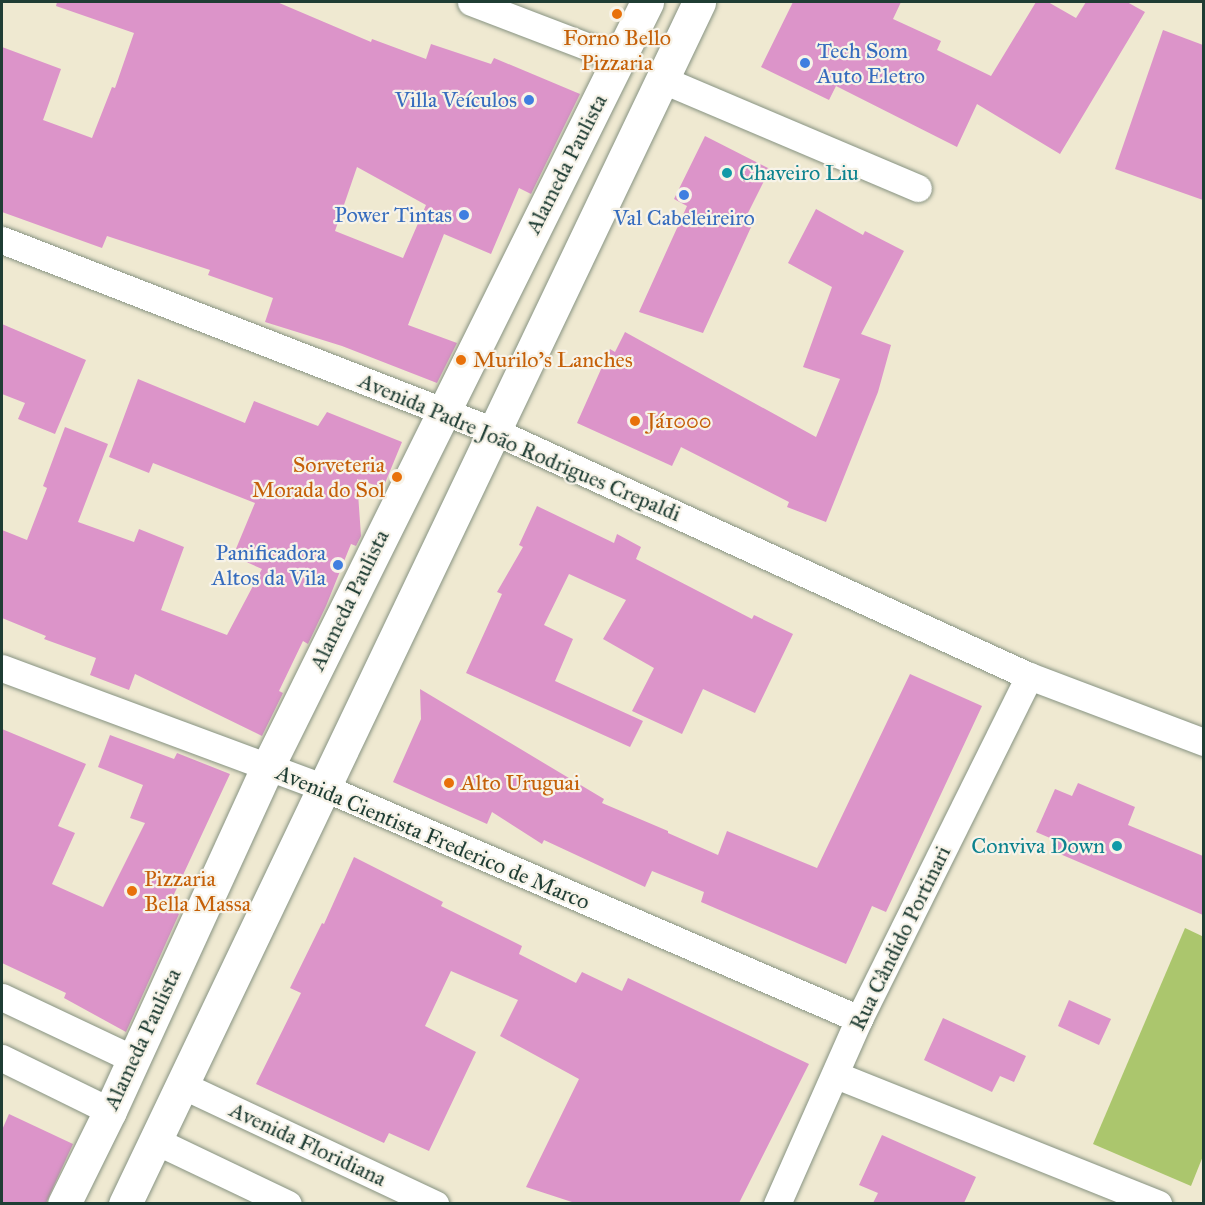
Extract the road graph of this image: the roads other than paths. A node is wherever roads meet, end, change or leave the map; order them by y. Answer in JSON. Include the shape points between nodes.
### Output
{"nodes":[{"id":1,"x":471,"y":2,"type":"edge"},
{"id":2,"x":647,"y":2,"type":"edge"},
{"id":3,"x":699,"y":2,"type":"edge"},
{"id":4,"x":618,"y":58,"type":"junction"},
{"id":5,"x":661,"y":79,"type":"junction"},
{"id":6,"x":918,"y":188,"type":"dead end"},
{"id":7,"x":2,"y":240,"type":"edge"},
{"id":8,"x":443,"y":409,"type":"junction"},
{"id":9,"x":494,"y":431,"type":"junction"},
{"id":10,"x":2,"y":668,"type":"edge"},
{"id":11,"x":1029,"y":676,"type":"junction"},
{"id":12,"x":1203,"y":742,"type":"edge"},
{"id":13,"x":267,"y":768,"type":"junction"},
{"id":14,"x":325,"y":788,"type":"junction"},
{"id":15,"x":2,"y":997,"type":"edge"},
{"id":16,"x":859,"y":1019,"type":"junction"},
{"id":17,"x":2,"y":1058,"type":"edge"},
{"id":18,"x":133,"y":1059,"type":"junction"},
{"id":19,"x":836,"y":1075,"type":"junction"},
{"id":20,"x":182,"y":1085,"type":"junction"},
{"id":21,"x":110,"y":1111,"type":"junction"},
{"id":22,"x":156,"y":1141,"type":"junction"},
{"id":23,"x":64,"y":1203,"type":"edge"},
{"id":24,"x":124,"y":1203,"type":"edge"},
{"id":25,"x":288,"y":1203,"type":"edge"},
{"id":26,"x":435,"y":1203,"type":"edge"},
{"id":27,"x":777,"y":1203,"type":"edge"},
{"id":28,"x":1158,"y":1203,"type":"edge"}],
"edges":[{"from":1,"to":4,"type":"street"},
{"from":2,"to":4,"type":"main road","name":"Alameda Paulista"},
{"from":3,"to":5,"type":"main road"},
{"from":4,"to":8,"type":"main road","name":"Alameda Paulista"},
{"from":5,"to":6,"type":"street"},
{"from":5,"to":9,"type":"main road"},
{"from":7,"to":8,"type":"street","name":"Avenida Padre João Rodrigues Crepaldi"},
{"from":8,"to":9,"type":"street","name":"Avenida Padre João Rodrigues Crepaldi"},
{"from":8,"to":13,"type":"main road","name":"Alameda Paulista"},
{"from":9,"to":11,"type":"street","name":"Avenida Padre João Rodrigues Crepaldi"},
{"from":9,"to":14,"type":"main road"},
{"from":10,"to":13,"type":"street","name":"Avenida Cientista Frederico de Marco"},
{"from":11,"to":12,"type":"street","name":"Avenida Padre João Rodrigues Crepaldi"},
{"from":11,"to":16,"type":"street","name":"Rua Cândido Portinari"},
{"from":13,"to":14,"type":"street","name":"Avenida Cientista Frederico de Marco"},
{"from":13,"to":18,"type":"main road","name":"Alameda Paulista"},
{"from":14,"to":16,"type":"street","name":"Avenida Cientista Frederico de Marco"},
{"from":14,"to":20,"type":"main road"},
{"from":15,"to":18,"type":"street"},
{"from":16,"to":19,"type":"street","name":"Rua Cândido Portinari"},
{"from":17,"to":21,"type":"street"},
{"from":18,"to":21,"type":"main road","name":"Alameda Paulista"},
{"from":19,"to":27,"type":"street","name":"Rua Cândido Portinari"},
{"from":19,"to":28,"type":"street"},
{"from":20,"to":22,"type":"main road"},
{"from":20,"to":26,"type":"street","name":"Avenida Floridiana"},
{"from":21,"to":23,"type":"main road","name":"Alameda Paulista"},
{"from":22,"to":24,"type":"main road"},
{"from":22,"to":25,"type":"street"}]}
